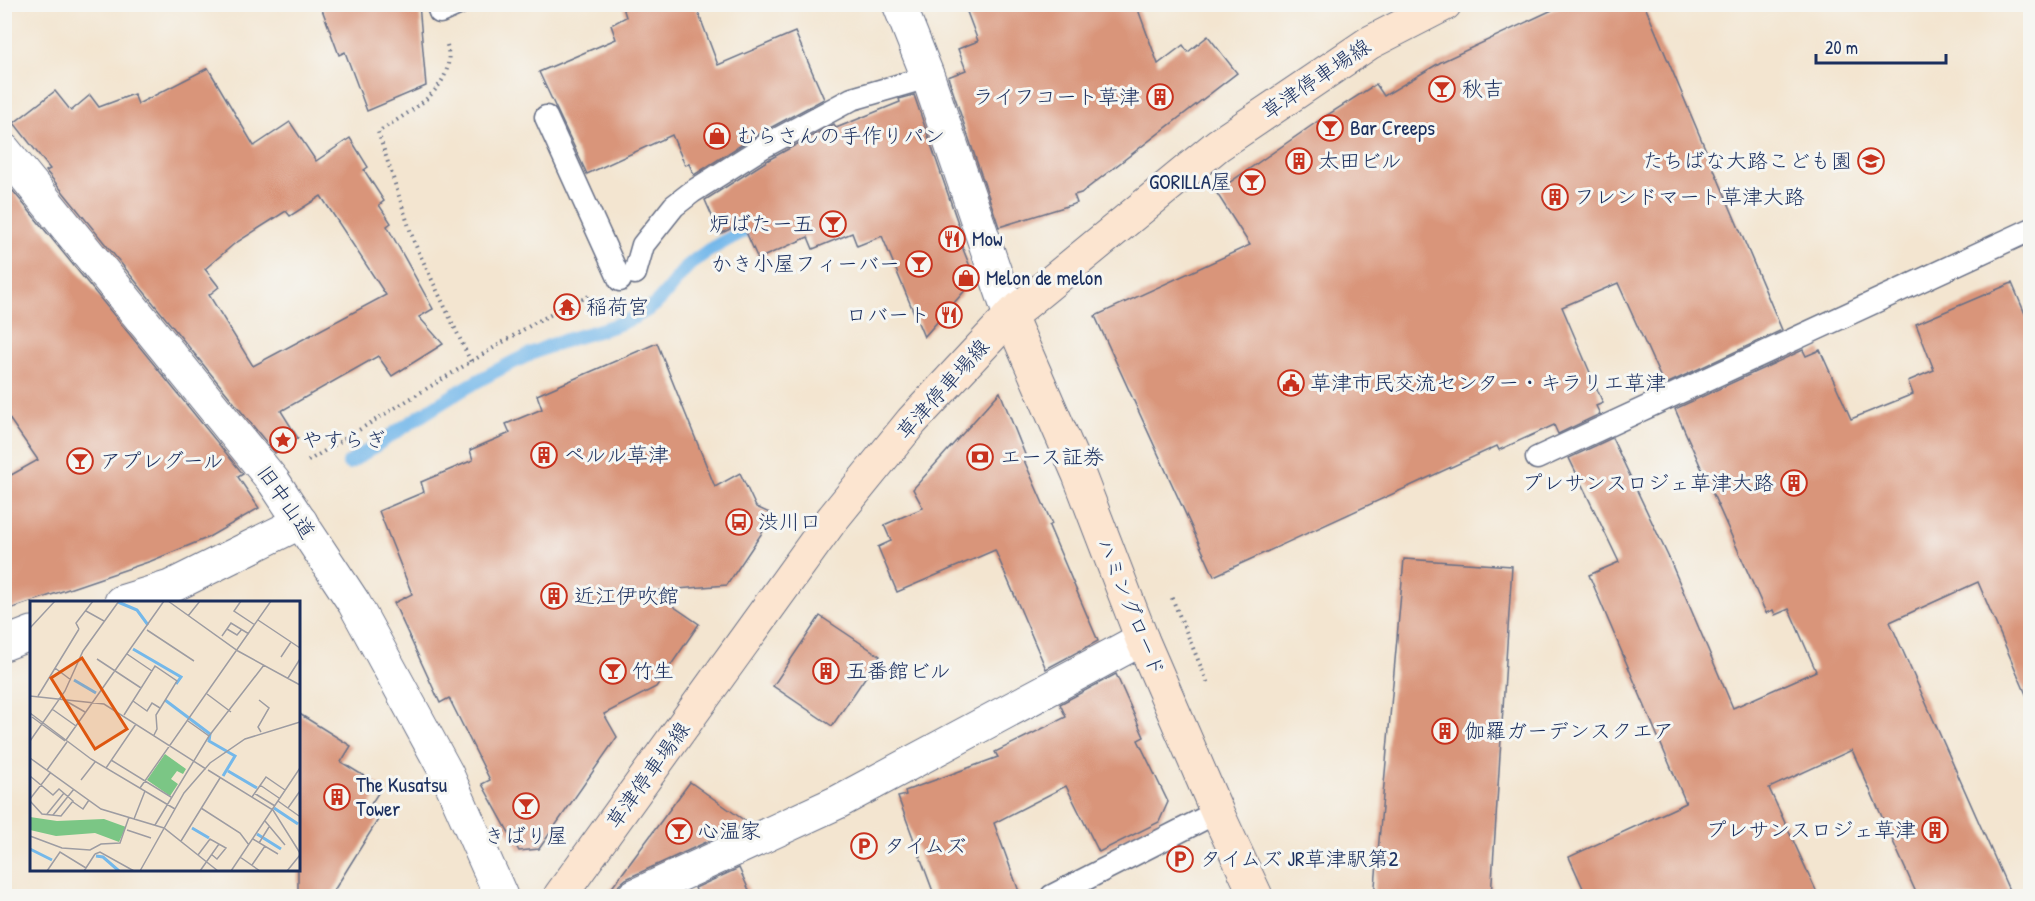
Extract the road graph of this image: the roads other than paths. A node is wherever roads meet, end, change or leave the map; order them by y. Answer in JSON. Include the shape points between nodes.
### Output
{"nodes":[{"id":1,"x":899,"y":4,"type":"edge"},
{"id":2,"x":1446,"y":4,"type":"edge"},
{"id":3,"x":928,"y":77,"type":"junction"},
{"id":4,"x":546,"y":117,"type":"dead end"},
{"id":5,"x":4,"y":150,"type":"edge"},
{"id":6,"x":2031,"y":230,"type":"edge"},
{"id":7,"x":1010,"y":316,"type":"junction"},
{"id":8,"x":1537,"y":458,"type":"dead end"},
{"id":9,"x":301,"y":522,"type":"junction"},
{"id":10,"x":127,"y":601,"type":"edge"},
{"id":11,"x":30,"y":634,"type":"edge"},
{"id":12,"x":1142,"y":639,"type":"junction"},
{"id":13,"x":4,"y":644,"type":"edge"},
{"id":14,"x":1217,"y":812,"type":"junction"},
{"id":15,"x":501,"y":897,"type":"edge"},
{"id":16,"x":560,"y":897,"type":"edge"},
{"id":17,"x":634,"y":897,"type":"edge"},
{"id":18,"x":1052,"y":897,"type":"edge"},
{"id":19,"x":1256,"y":897,"type":"edge"}],
"edges":[{"from":1,"to":3,"type":"street"},
{"from":2,"to":7,"type":"main road","name":"草津停車場線","via":[[1369,43],[1218,145]]},
{"from":3,"to":4,"type":"lane","via":[[852,99],[692,192],[674,206],[643,245],[628,277]]},
{"from":3,"to":7,"type":"street"},
{"from":5,"to":9,"type":"street","name":"旧中山道","via":[[274,482]]},
{"from":6,"to":8,"type":"lane"},
{"from":7,"to":12,"type":"main road","name":"ハミングロード","via":[[1079,475]]},
{"from":7,"to":16,"type":"main road","name":"草津停車場線","via":[[912,421],[830,522]]},
{"from":9,"to":10,"type":"street","via":[[170,587]]},
{"from":9,"to":15,"type":"street","name":"旧中山道","via":[[354,603],[447,774]]},
{"from":11,"to":13,"type":"street"},
{"from":12,"to":14,"type":"main road","name":"ハミングロード"},
{"from":12,"to":17,"type":"street","via":[[838,802]]},
{"from":14,"to":18,"type":"lane"},
{"from":14,"to":19,"type":"main road","name":"ハミングロード"}]}
